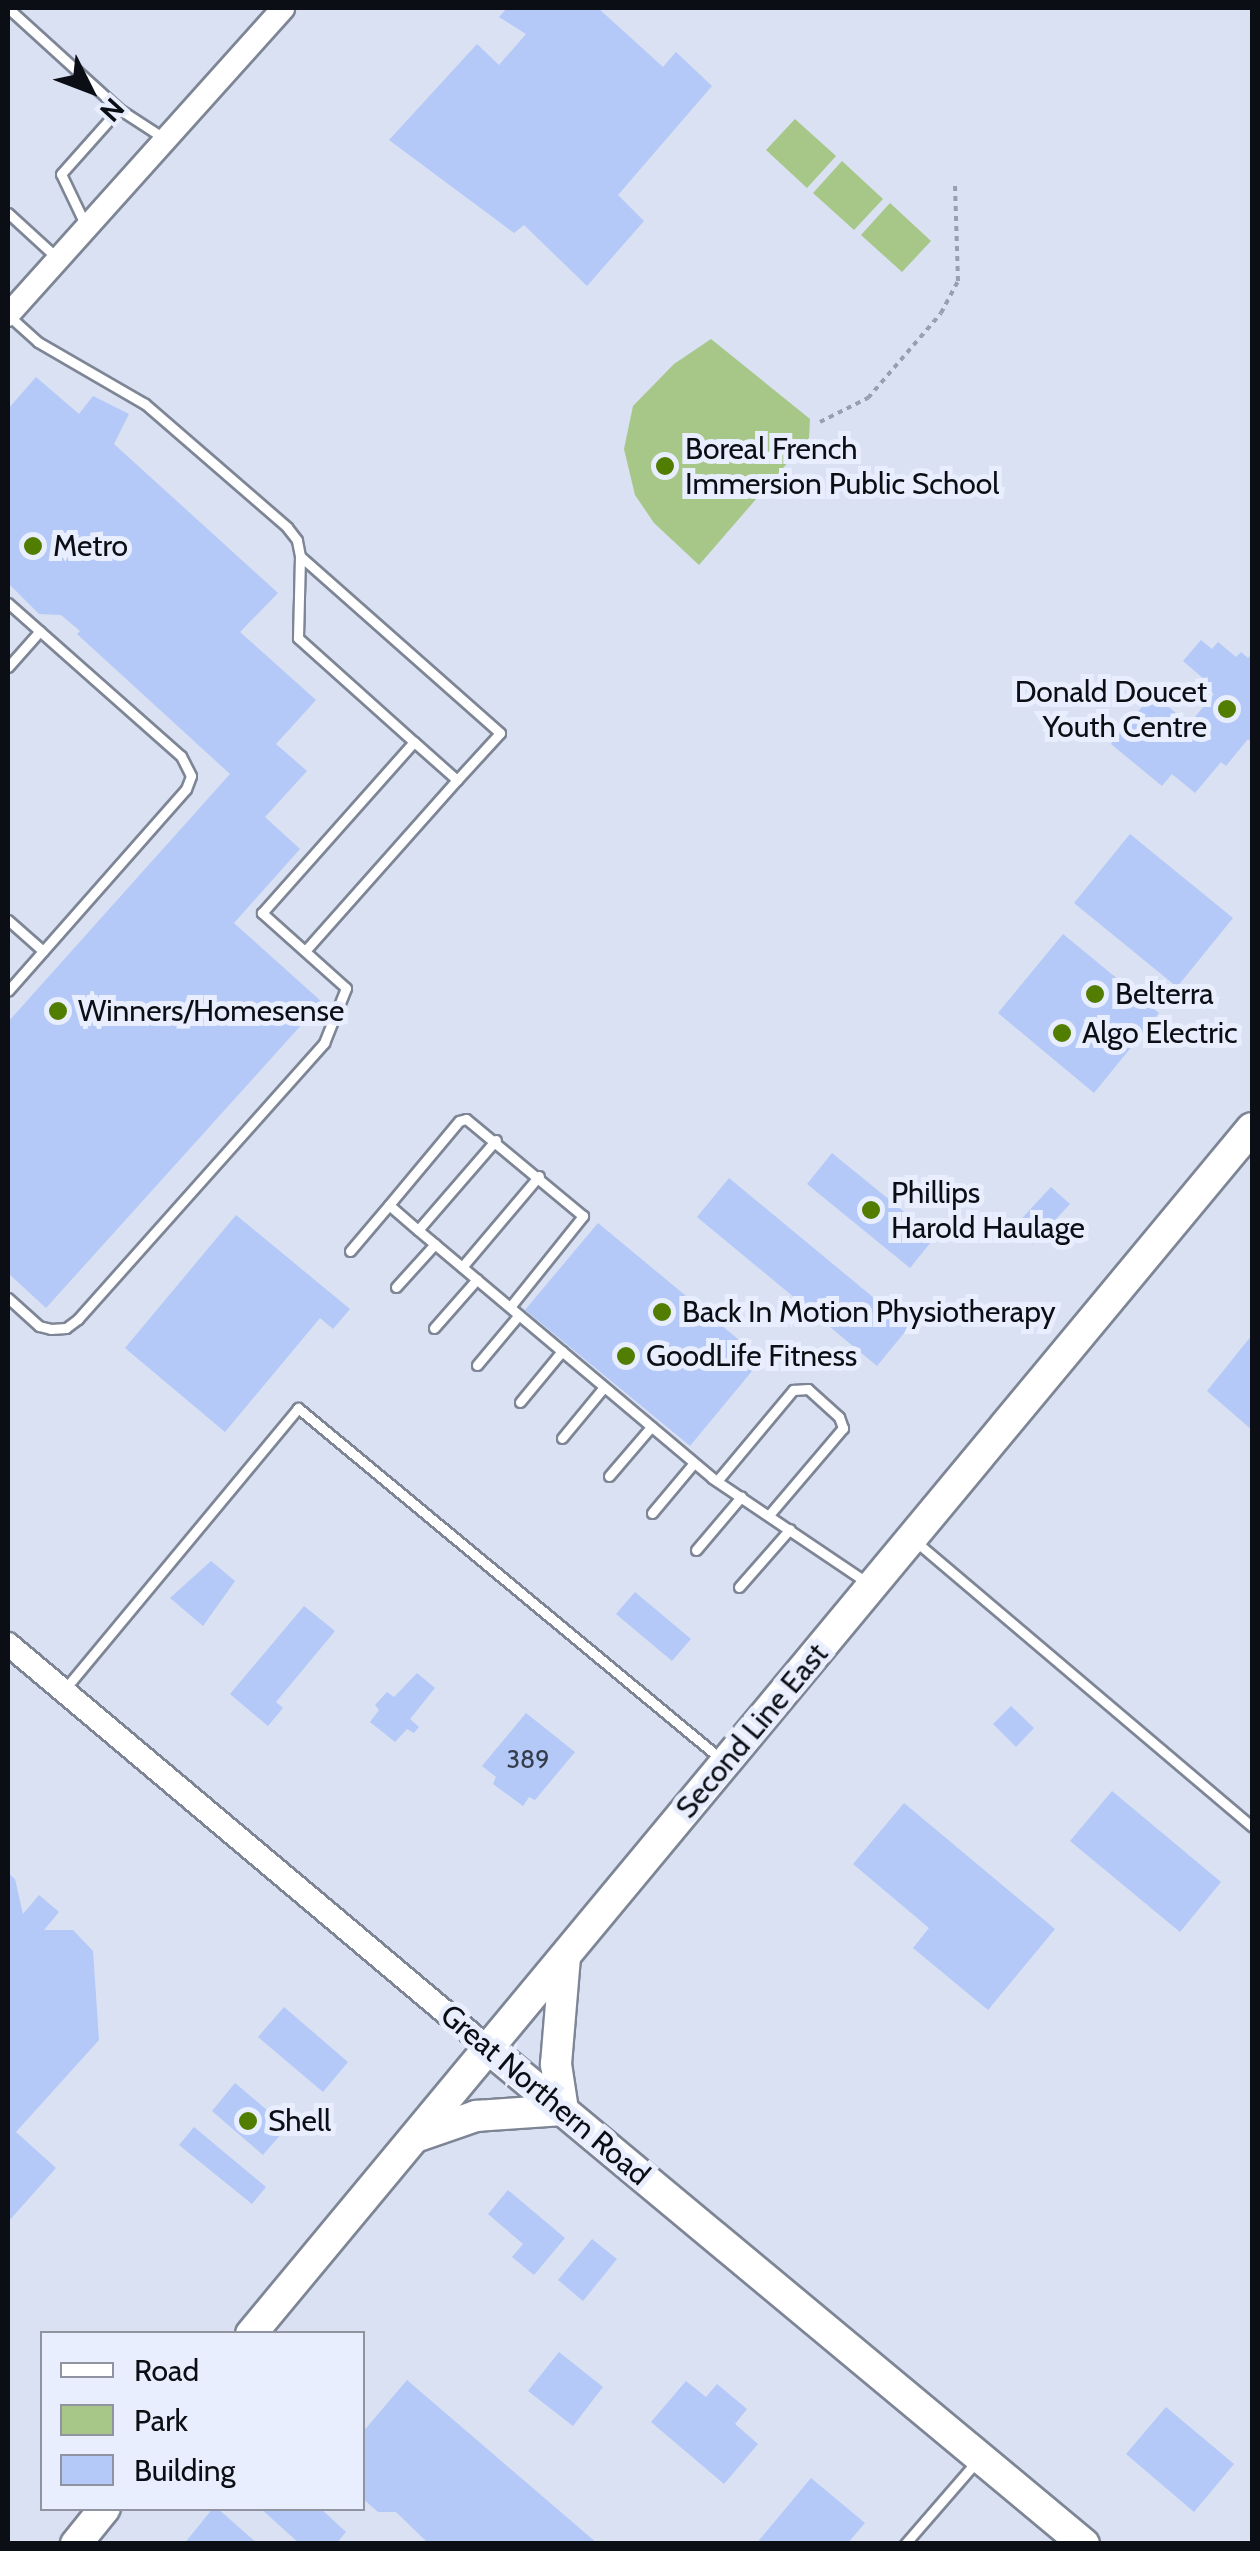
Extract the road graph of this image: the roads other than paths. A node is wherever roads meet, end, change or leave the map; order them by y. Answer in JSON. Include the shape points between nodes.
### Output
{"nodes":[{"id":1,"x":8,"y":8,"type":"edge"},
{"id":2,"x":282,"y":8,"type":"edge"},
{"id":3,"x":119,"y":109,"type":"junction"},
{"id":4,"x":165,"y":139,"type":"junction"},
{"id":5,"x":8,"y":212,"type":"edge"},
{"id":6,"x":86,"y":227,"type":"junction"},
{"id":7,"x":58,"y":258,"type":"junction"},
{"id":8,"x":8,"y":315,"type":"edge"},
{"id":9,"x":300,"y":556,"type":"junction"},
{"id":10,"x":8,"y":603,"type":"edge"},
{"id":11,"x":40,"y":632,"type":"junction"},
{"id":12,"x":8,"y":668,"type":"edge"},
{"id":13,"x":414,"y":742,"type":"junction"},
{"id":14,"x":458,"y":780,"type":"junction"},
{"id":15,"x":8,"y":920,"type":"edge"},
{"id":16,"x":305,"y":951,"type":"junction"},
{"id":17,"x":43,"y":952,"type":"junction"},
{"id":18,"x":8,"y":991,"type":"edge"},
{"id":19,"x":1252,"y":1128,"type":"edge"},
{"id":20,"x":496,"y":1140,"type":"junction"},
{"id":21,"x":539,"y":1176,"type":"junction"},
{"id":22,"x":388,"y":1205,"type":"junction"},
{"id":23,"x":418,"y":1230,"type":"junction"},
{"id":24,"x":435,"y":1244,"type":"junction"},
{"id":25,"x":350,"y":1250,"type":"dead end"},
{"id":26,"x":462,"y":1267,"type":"junction"},
{"id":27,"x":476,"y":1280,"type":"junction"},
{"id":28,"x":396,"y":1288,"type":"dead end"},
{"id":29,"x":8,"y":1298,"type":"edge"},
{"id":30,"x":510,"y":1307,"type":"junction"},
{"id":31,"x":518,"y":1315,"type":"junction"},
{"id":32,"x":434,"y":1328,"type":"dead end"},
{"id":33,"x":562,"y":1351,"type":"junction"},
{"id":34,"x":477,"y":1365,"type":"dead end"},
{"id":35,"x":604,"y":1387,"type":"junction"},
{"id":36,"x":520,"y":1402,"type":"dead end"},
{"id":37,"x":651,"y":1427,"type":"junction"},
{"id":38,"x":562,"y":1438,"type":"dead end"},
{"id":39,"x":694,"y":1463,"type":"junction"},
{"id":40,"x":609,"y":1476,"type":"dead end"},
{"id":41,"x":716,"y":1481,"type":"junction"},
{"id":42,"x":741,"y":1497,"type":"junction"},
{"id":43,"x":652,"y":1513,"type":"dead end"},
{"id":44,"x":769,"y":1516,"type":"junction"},
{"id":45,"x":790,"y":1528,"type":"junction"},
{"id":46,"x":912,"y":1538,"type":"junction"},
{"id":47,"x":696,"y":1550,"type":"dead end"},
{"id":48,"x":740,"y":1587,"type":"dead end"},
{"id":49,"x":872,"y":1587,"type":"junction"},
{"id":50,"x":8,"y":1644,"type":"edge"},
{"id":51,"x":64,"y":1691,"type":"junction"},
{"id":52,"x":726,"y":1763,"type":"junction"},
{"id":53,"x":1252,"y":1826,"type":"edge"},
{"id":54,"x":565,"y":1958,"type":"junction"},
{"id":55,"x":489,"y":2049,"type":"junction"},
{"id":56,"x":563,"y":2110,"type":"junction"},
{"id":57,"x":412,"y":2138,"type":"junction"},
{"id":58,"x":252,"y":2331,"type":"edge"},
{"id":59,"x":981,"y":2456,"type":"junction"},
{"id":60,"x":103,"y":2511,"type":"edge"},
{"id":61,"x":76,"y":2544,"type":"edge"},
{"id":62,"x":906,"y":2544,"type":"edge"},
{"id":63,"x":1084,"y":2544,"type":"edge"}],
"edges":[{"from":1,"to":3,"type":"lane"},
{"from":2,"to":4,"type":"main road"},
{"from":3,"to":4,"type":"lane"},
{"from":3,"to":6,"type":"lane","via":[[61,174]]},
{"from":4,"to":6,"type":"main road"},
{"from":5,"to":7,"type":"lane"},
{"from":6,"to":7,"type":"main road"},
{"from":7,"to":8,"type":"main road"},
{"from":8,"to":9,"type":"lane","via":[[38,342],[144,404],[288,526]]},
{"from":9,"to":13,"type":"lane","via":[[298,638]]},
{"from":9,"to":14,"type":"lane","via":[[500,733]]},
{"from":10,"to":11,"type":"lane"},
{"from":11,"to":12,"type":"lane"},
{"from":11,"to":17,"type":"lane","via":[[181,756],[191,776]]},
{"from":13,"to":14,"type":"lane"},
{"from":13,"to":16,"type":"lane","via":[[262,914]]},
{"from":14,"to":16,"type":"lane"},
{"from":15,"to":17,"type":"lane"},
{"from":16,"to":29,"type":"lane","via":[[346,988],[324,1043],[66,1328],[39,1326]]},
{"from":17,"to":18,"type":"lane"},
{"from":19,"to":46,"type":"highway","name":"Second Line East"},
{"from":20,"to":21,"type":"lane"},
{"from":20,"to":22,"type":"lane","via":[[471,1120],[459,1121]]},
{"from":20,"to":23,"type":"lane"},
{"from":21,"to":26,"type":"lane"},
{"from":21,"to":30,"type":"lane","via":[[583,1216]]},
{"from":22,"to":23,"type":"lane"},
{"from":22,"to":25,"type":"lane"},
{"from":23,"to":24,"type":"lane"},
{"from":24,"to":26,"type":"lane"},
{"from":24,"to":28,"type":"lane"},
{"from":26,"to":27,"type":"lane"},
{"from":27,"to":30,"type":"lane"},
{"from":27,"to":32,"type":"lane"},
{"from":30,"to":31,"type":"lane"},
{"from":31,"to":33,"type":"lane"},
{"from":31,"to":34,"type":"lane"},
{"from":33,"to":35,"type":"lane"},
{"from":33,"to":36,"type":"lane"},
{"from":35,"to":37,"type":"lane"},
{"from":35,"to":38,"type":"lane"},
{"from":37,"to":39,"type":"lane"},
{"from":37,"to":40,"type":"lane"},
{"from":39,"to":41,"type":"lane"},
{"from":39,"to":43,"type":"lane"},
{"from":41,"to":42,"type":"lane"},
{"from":41,"to":44,"type":"lane","via":[[793,1390],[808,1389],[843,1428]]},
{"from":42,"to":44,"type":"lane"},
{"from":42,"to":47,"type":"lane"},
{"from":44,"to":45,"type":"lane"},
{"from":45,"to":48,"type":"lane"},
{"from":45,"to":49,"type":"lane"},
{"from":46,"to":49,"type":"highway","name":"Second Line East"},
{"from":46,"to":53,"type":"lane"},
{"from":49,"to":52,"type":"highway","name":"Second Line East"},
{"from":50,"to":51,"type":"main road","name":"Great Northern Road"},
{"from":51,"to":52,"type":"lane","via":[[298,1408]]},
{"from":51,"to":55,"type":"main road","name":"Great Northern Road"},
{"from":52,"to":54,"type":"highway","name":"Second Line East"},
{"from":54,"to":55,"type":"highway","name":"Second Line East"},
{"from":54,"to":56,"type":"highway","via":[[556,2064]]},
{"from":55,"to":56,"type":"highway","name":"Great Northern Road"},
{"from":55,"to":57,"type":"highway","name":"Second Line East"},
{"from":56,"to":57,"type":"highway","via":[[476,2116]]},
{"from":56,"to":59,"type":"highway","name":"Great Northern Road"},
{"from":57,"to":58,"type":"highway","name":"Second Line East"},
{"from":59,"to":62,"type":"lane"},
{"from":59,"to":63,"type":"highway","name":"Great Northern Road"},
{"from":60,"to":61,"type":"highway"}]}
